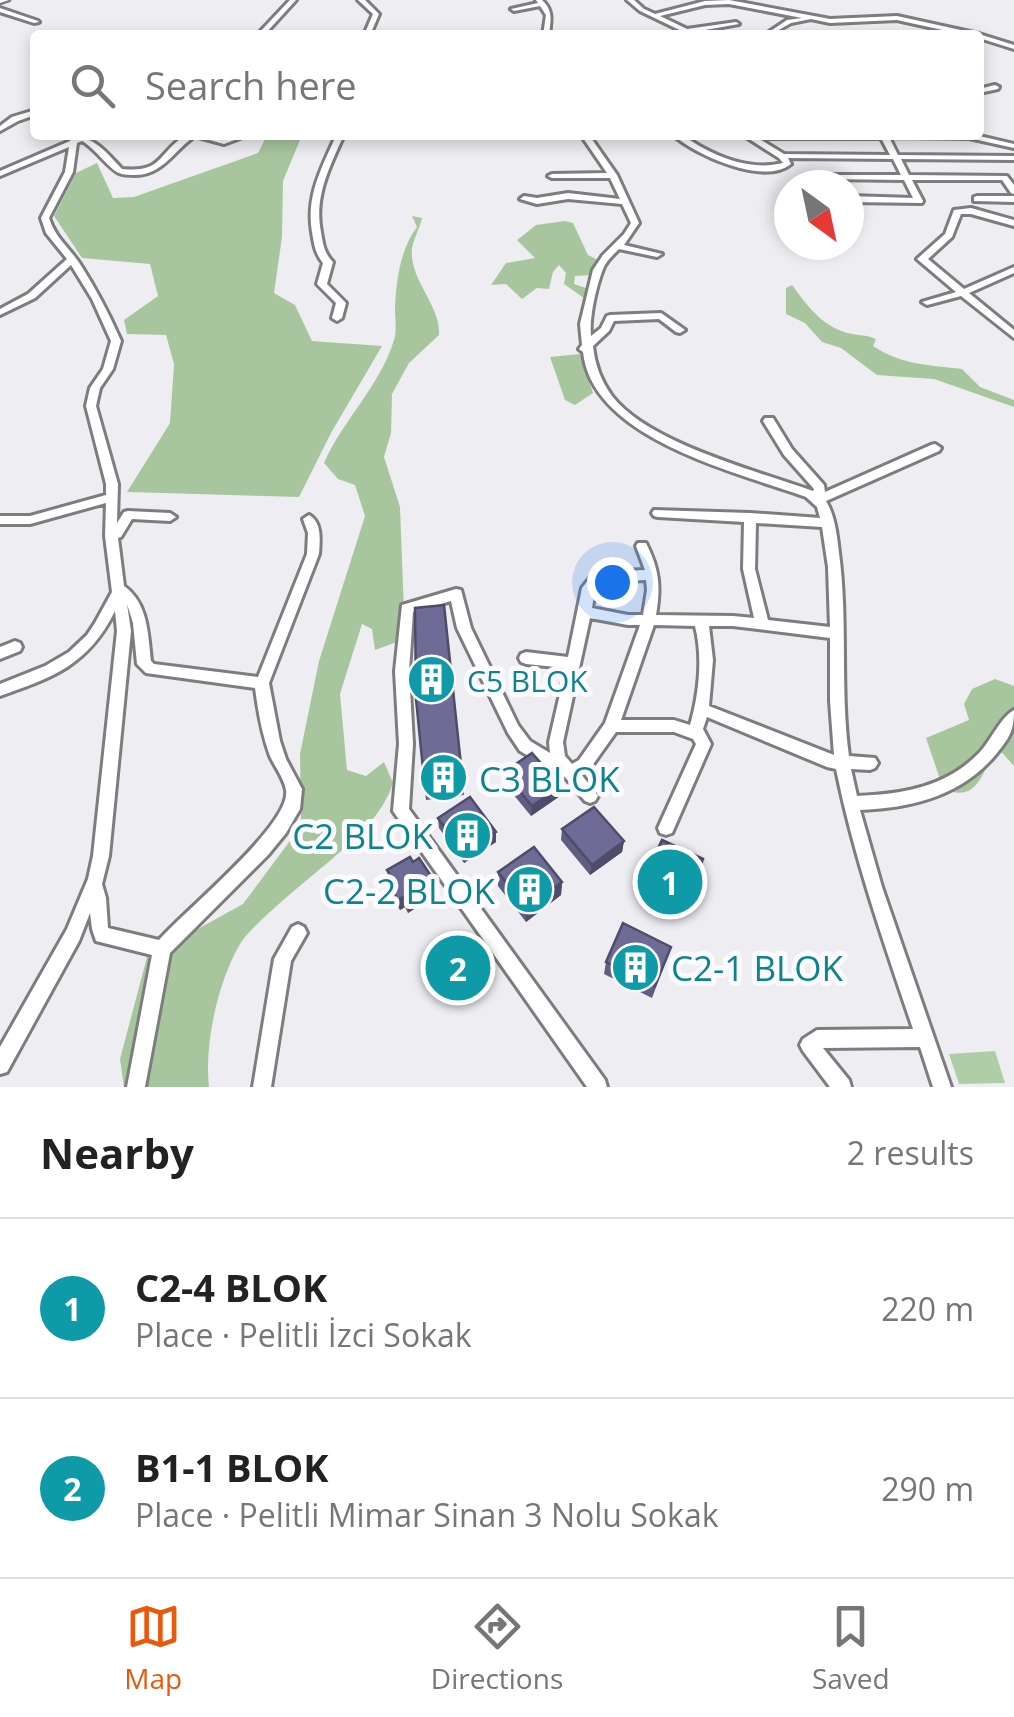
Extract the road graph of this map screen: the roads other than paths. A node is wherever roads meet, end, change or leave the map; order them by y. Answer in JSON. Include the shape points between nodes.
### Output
{"nodes":[{"id":1,"x":294,"y":0,"type":"edge"},
{"id":2,"x":362,"y":0,"type":"edge"},
{"id":3,"x":630,"y":0,"type":"edge"},
{"id":4,"x":541,"y":2,"type":"edge"},
{"id":5,"x":514,"y":9,"type":"dead end"},
{"id":6,"x":0,"y":10,"type":"edge"},
{"id":7,"x":654,"y":16,"type":"junction"},
{"id":8,"x":815,"y":18,"type":"junction"},
{"id":9,"x":36,"y":22,"type":"dead end"},
{"id":10,"x":736,"y":24,"type":"dead end"},
{"id":11,"x":265,"y":30,"type":"edge"},
{"id":12,"x":373,"y":30,"type":"edge"},
{"id":13,"x":547,"y":30,"type":"edge"},
{"id":14,"x":684,"y":30,"type":"edge"},
{"id":15,"x":693,"y":30,"type":"edge"},
{"id":16,"x":775,"y":30,"type":"edge"},
{"id":17,"x":950,"y":30,"type":"edge"},
{"id":18,"x":984,"y":38,"type":"edge"},
{"id":19,"x":1014,"y":47,"type":"edge"},
{"id":20,"x":995,"y":88,"type":"dead end"},
{"id":21,"x":984,"y":90,"type":"edge"},
{"id":22,"x":30,"y":115,"type":"edge"},
{"id":23,"x":0,"y":130,"type":"edge"},
{"id":24,"x":984,"y":139,"type":"edge"},
{"id":25,"x":71,"y":140,"type":"edge"},
{"id":26,"x":74,"y":140,"type":"edge"},
{"id":27,"x":85,"y":140,"type":"edge"},
{"id":28,"x":182,"y":140,"type":"edge"},
{"id":29,"x":338,"y":140,"type":"edge"},
{"id":30,"x":588,"y":140,"type":"edge"},
{"id":31,"x":684,"y":140,"type":"edge"},
{"id":32,"x":755,"y":140,"type":"edge"},
{"id":33,"x":886,"y":140,"type":"edge"},
{"id":34,"x":1014,"y":146,"type":"edge"},
{"id":35,"x":782,"y":156,"type":"junction"},
{"id":36,"x":894,"y":156,"type":"junction"},
{"id":37,"x":1013,"y":158,"type":"edge"},
{"id":38,"x":0,"y":174,"type":"edge"},
{"id":39,"x":613,"y":175,"type":"junction"},
{"id":40,"x":552,"y":176,"type":"dead end"},
{"id":41,"x":906,"y":176,"type":"junction"},
{"id":42,"x":864,"y":177,"type":"edge"},
{"id":43,"x":1004,"y":178,"type":"junction"},
{"id":44,"x":1014,"y":195,"type":"edge"},
{"id":45,"x":524,"y":198,"type":"dead end"},
{"id":46,"x":864,"y":199,"type":"edge"},
{"id":47,"x":976,"y":199,"type":"dead end"},
{"id":48,"x":627,"y":202,"type":"junction"},
{"id":49,"x":1014,"y":224,"type":"edge"},
{"id":50,"x":646,"y":238,"type":"dead end"},
{"id":51,"x":623,"y":242,"type":"junction"},
{"id":52,"x":656,"y":254,"type":"dead end"},
{"id":53,"x":72,"y":259,"type":"junction"},
{"id":54,"x":1014,"y":270,"type":"edge"},
{"id":55,"x":962,"y":292,"type":"junction"},
{"id":56,"x":928,"y":302,"type":"dead end"},
{"id":57,"x":0,"y":312,"type":"edge"},
{"id":58,"x":336,"y":318,"type":"dead end"},
{"id":59,"x":680,"y":330,"type":"dead end"},
{"id":60,"x":1014,"y":335,"type":"edge"},
{"id":61,"x":584,"y":350,"type":"junction"},
{"id":62,"x":769,"y":422,"type":"dead end"},
{"id":63,"x":935,"y":448,"type":"dead end"},
{"id":64,"x":110,"y":498,"type":"junction"},
{"id":65,"x":817,"y":500,"type":"junction"},
{"id":66,"x":658,"y":513,"type":"dead end"},
{"id":67,"x":170,"y":517,"type":"dead end"},
{"id":68,"x":750,"y":518,"type":"junction"},
{"id":69,"x":309,"y":519,"type":"dead end"},
{"id":70,"x":0,"y":520,"type":"edge"},
{"id":71,"x":828,"y":522,"type":"junction"},
{"id":72,"x":112,"y":540,"type":"junction"},
{"id":73,"x":642,"y":546,"type":"dead end"},
{"id":74,"x":651,"y":575,"type":"junction"},
{"id":75,"x":121,"y":590,"type":"junction"},
{"id":76,"x":586,"y":612,"type":"junction"},
{"id":77,"x":649,"y":621,"type":"junction"},
{"id":78,"x":701,"y":622,"type":"junction"},
{"id":79,"x":762,"y":624,"type":"junction"},
{"id":80,"x":835,"y":633,"type":"junction"},
{"id":81,"x":15,"y":647,"type":"dead end"},
{"id":82,"x":0,"y":654,"type":"edge"},
{"id":83,"x":526,"y":658,"type":"dead end"},
{"id":84,"x":573,"y":663,"type":"junction"},
{"id":85,"x":262,"y":684,"type":"junction"},
{"id":86,"x":0,"y":690,"type":"edge"},
{"id":87,"x":704,"y":710,"type":"junction"},
{"id":88,"x":1014,"y":716,"type":"edge"},
{"id":89,"x":612,"y":726,"type":"junction"},
{"id":90,"x":694,"y":732,"type":"junction"},
{"id":91,"x":842,"y":762,"type":"junction"},
{"id":92,"x":870,"y":762,"type":"dead end"},
{"id":93,"x":570,"y":772,"type":"junction"},
{"id":94,"x":590,"y":796,"type":"dead end"},
{"id":95,"x":853,"y":803,"type":"junction"},
{"id":96,"x":666,"y":828,"type":"dead end"},
{"id":97,"x":94,"y":885,"type":"junction"},
{"id":98,"x":298,"y":934,"type":"dead end"},
{"id":99,"x":162,"y":949,"type":"junction"},
{"id":100,"x":926,"y":1038,"type":"junction"},
{"id":101,"x":0,"y":1064,"type":"edge"},
{"id":102,"x":136,"y":1087,"type":"edge"},
{"id":103,"x":262,"y":1087,"type":"edge"},
{"id":104,"x":598,"y":1087,"type":"edge"},
{"id":105,"x":842,"y":1087,"type":"edge"},
{"id":106,"x":942,"y":1087,"type":"edge"}],
"edges":[{"from":1,"to":11,"type":"street"},
{"from":2,"to":12,"type":"street","via":[[376,14]]},
{"from":3,"to":7,"type":"street"},
{"from":4,"to":5,"type":"street"},
{"from":4,"to":13,"type":"street","via":[[549,15]]},
{"from":6,"to":9,"type":"street"},
{"from":7,"to":8,"type":"street","via":[[730,2]]},
{"from":7,"to":14,"type":"street"},
{"from":8,"to":16,"type":"street"},
{"from":8,"to":17,"type":"street","via":[[897,18]]},
{"from":10,"to":15,"type":"street"},
{"from":18,"to":19,"type":"street"},
{"from":20,"to":21,"type":"street"},
{"from":22,"to":23,"type":"street"},
{"from":24,"to":34,"type":"street"},
{"from":25,"to":38,"type":"street"},
{"from":26,"to":53,"type":"street","via":[[68,172],[45,218]]},
{"from":27,"to":28,"type":"street","via":[[130,172],[158,167]]},
{"from":29,"to":58,"type":"street","via":[[315,190],[312,219],[328,262],[322,284],[341,302]]},
{"from":30,"to":39,"type":"street"},
{"from":31,"to":35,"type":"street","via":[[700,151],[765,168],[783,168]]},
{"from":32,"to":35,"type":"street"},
{"from":33,"to":36,"type":"street"},
{"from":35,"to":36,"type":"street"},
{"from":36,"to":37,"type":"street"},
{"from":36,"to":41,"type":"street"},
{"from":37,"to":43,"type":"street","via":[[1002,168]]},
{"from":39,"to":40,"type":"street"},
{"from":39,"to":48,"type":"street"},
{"from":41,"to":42,"type":"street"},
{"from":41,"to":43,"type":"street"},
{"from":41,"to":46,"type":"street","via":[[919,201]]},
{"from":43,"to":44,"type":"street"},
{"from":44,"to":47,"type":"street"},
{"from":45,"to":48,"type":"street"},
{"from":48,"to":51,"type":"street","via":[[634,223]]},
{"from":49,"to":55,"type":"street","via":[[972,211],[954,214],[949,235],[922,259]]},
{"from":50,"to":51,"type":"street"},
{"from":51,"to":52,"type":"street"},
{"from":51,"to":61,"type":"street","via":[[596,273]]},
{"from":53,"to":57,"type":"street","via":[[50,284]]},
{"from":53,"to":64,"type":"street","via":[[116,341],[91,406]]},
{"from":54,"to":55,"type":"street"},
{"from":55,"to":56,"type":"street"},
{"from":55,"to":60,"type":"street"},
{"from":59,"to":61,"type":"street","via":[[661,316],[610,318]]},
{"from":61,"to":65,"type":"street","via":[[614,409],[640,428]]},
{"from":62,"to":65,"type":"street","via":[[820,488]]},
{"from":63,"to":65,"type":"street"},
{"from":64,"to":70,"type":"street","via":[[30,520]]},
{"from":64,"to":72,"type":"street"},
{"from":65,"to":71,"type":"street"},
{"from":66,"to":68,"type":"street"},
{"from":67,"to":72,"type":"street","via":[[128,516]]},
{"from":68,"to":71,"type":"street"},
{"from":68,"to":79,"type":"street","via":[[749,569]]},
{"from":69,"to":85,"type":"street","via":[[313,554]]},
{"from":71,"to":80,"type":"street"},
{"from":72,"to":75,"type":"street"},
{"from":73,"to":74,"type":"street"},
{"from":74,"to":76,"type":"street","via":[[598,577],[588,588]]},
{"from":74,"to":77,"type":"street"},
{"from":75,"to":85,"type":"street","via":[[136,608],[144,664],[151,669]]},
{"from":75,"to":86,"type":"street","via":[[92,639]]},
{"from":75,"to":97,"type":"street","via":[[114,757]]},
{"from":76,"to":77,"type":"street"},
{"from":76,"to":84,"type":"street"},
{"from":77,"to":78,"type":"street"},
{"from":77,"to":89,"type":"street"},
{"from":78,"to":79,"type":"street"},
{"from":78,"to":87,"type":"street","via":[[708,638]]},
{"from":79,"to":80,"type":"street"},
{"from":80,"to":91,"type":"street"},
{"from":81,"to":82,"type":"street"},
{"from":83,"to":84,"type":"street"},
{"from":84,"to":93,"type":"street","via":[[556,742],[558,759]]},
{"from":85,"to":99,"type":"street","via":[[279,760],[295,793],[292,816]]},
{"from":87,"to":90,"type":"street"},
{"from":87,"to":91,"type":"street"},
{"from":88,"to":95,"type":"street","via":[[984,760],[922,797]]},
{"from":89,"to":90,"type":"street"},
{"from":89,"to":93,"type":"street","via":[[584,765]]},
{"from":90,"to":96,"type":"street","via":[[704,749]]},
{"from":91,"to":92,"type":"street"},
{"from":91,"to":95,"type":"street"},
{"from":93,"to":94,"type":"street"},
{"from":93,"to":104,"type":"street","via":[[530,751],[513,729],[464,628],[456,594],[407,609],[401,811]]},
{"from":95,"to":100,"type":"street"},
{"from":97,"to":99,"type":"street","via":[[102,935]]},
{"from":97,"to":101,"type":"street"},
{"from":98,"to":103,"type":"street","via":[[283,958]]},
{"from":99,"to":102,"type":"street"},
{"from":100,"to":105,"type":"street","via":[[817,1039],[809,1045]]},
{"from":100,"to":106,"type":"street"}]}
